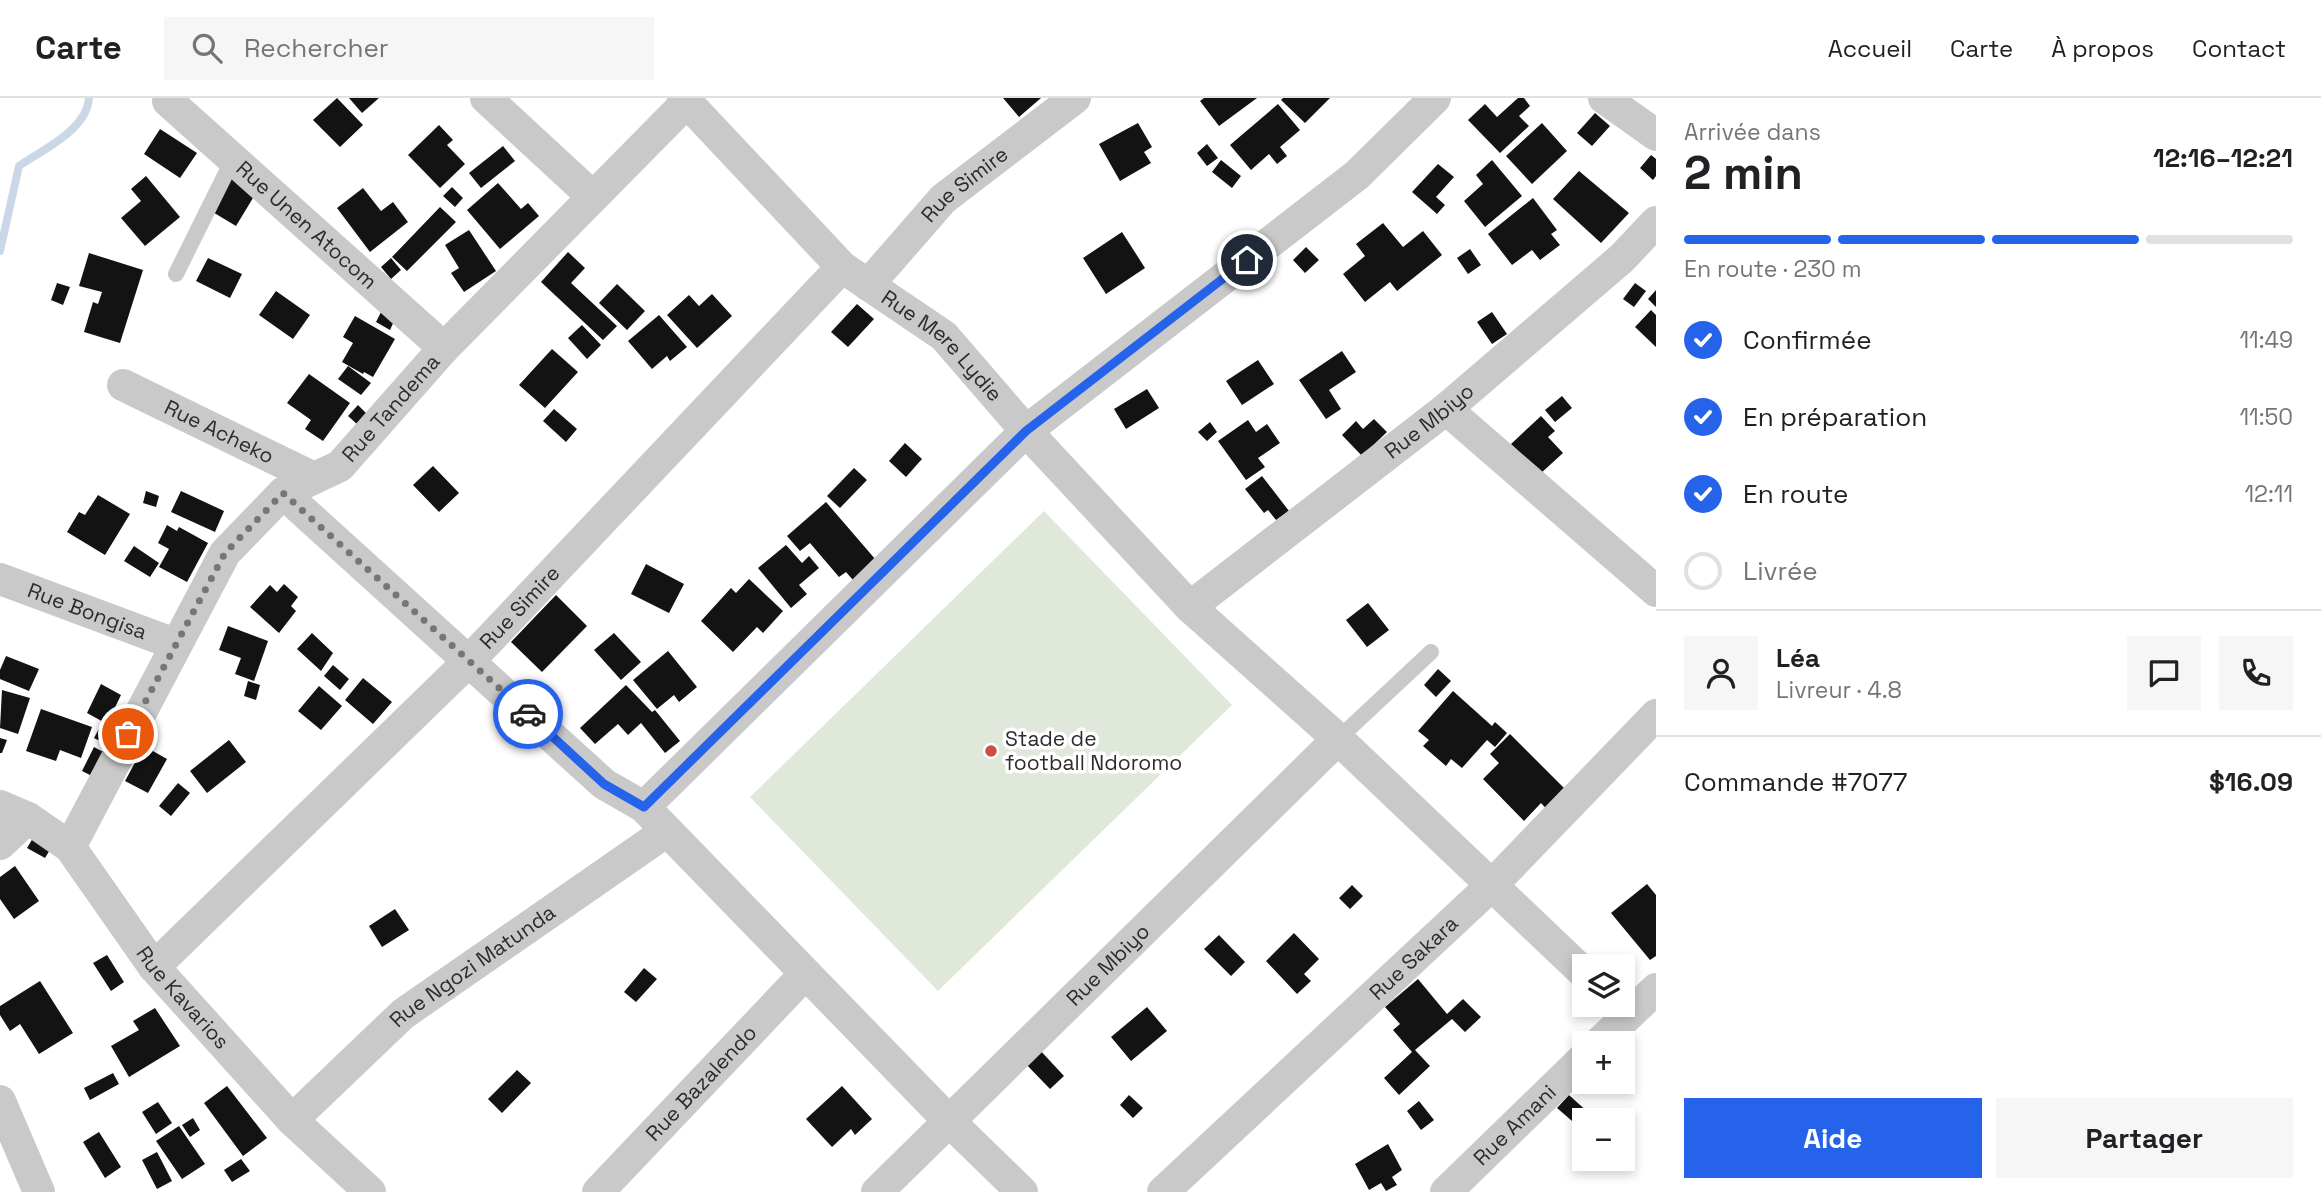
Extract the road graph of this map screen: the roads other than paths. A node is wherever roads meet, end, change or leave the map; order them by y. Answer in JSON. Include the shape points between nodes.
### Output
{"nodes":[{"id":1,"x":486,"y":98,"type":"edge"},
{"id":2,"x":1075,"y":98,"type":"edge"},
{"id":3,"x":1435,"y":98,"type":"edge"},
{"id":4,"x":1604,"y":98,"type":"edge"},
{"id":5,"x":687,"y":99,"type":"edge"},
{"id":6,"x":168,"y":101,"type":"dead end"},
{"id":7,"x":1656,"y":135,"type":"edge"},
{"id":8,"x":233,"y":159,"type":"junction"},
{"id":9,"x":592,"y":196,"type":"junction"},
{"id":10,"x":1656,"y":222,"type":"edge"},
{"id":11,"x":842,"y":267,"type":"junction"},
{"id":12,"x":176,"y":274,"type":"dead end"},
{"id":13,"x":868,"y":285,"type":"junction"},
{"id":14,"x":444,"y":348,"type":"junction"},
{"id":15,"x":123,"y":385,"type":"dead end"},
{"id":16,"x":1446,"y":409,"type":"junction"},
{"id":17,"x":1026,"y":431,"type":"junction"},
{"id":18,"x":314,"y":478,"type":"junction"},
{"id":19,"x":283,"y":493,"type":"junction"},
{"id":20,"x":0,"y":579,"type":"edge"},
{"id":21,"x":1656,"y":591,"type":"edge"},
{"id":22,"x":1190,"y":607,"type":"junction"},
{"id":23,"x":175,"y":644,"type":"junction"},
{"id":24,"x":1431,"y":652,"type":"dead end"},
{"id":25,"x":470,"y":661,"type":"junction"},
{"id":26,"x":1656,"y":715,"type":"edge"},
{"id":27,"x":1338,"y":739,"type":"junction"},
{"id":28,"x":644,"y":807,"type":"junction"},
{"id":29,"x":14,"y":812,"type":"edge"},
{"id":30,"x":667,"y":831,"type":"junction"},
{"id":31,"x":0,"y":844,"type":"edge"},
{"id":32,"x":70,"y":847,"type":"junction"},
{"id":33,"x":1492,"y":885,"type":"junction"},
{"id":34,"x":1572,"y":962,"type":"edge"},
{"id":35,"x":154,"y":967,"type":"junction"},
{"id":36,"x":806,"y":974,"type":"junction"},
{"id":37,"x":1656,"y":989,"type":"edge"},
{"id":38,"x":1635,"y":1002,"type":"edge"},
{"id":39,"x":1572,"y":1070,"type":"edge"},
{"id":40,"x":0,"y":1101,"type":"edge"},
{"id":41,"x":292,"y":1120,"type":"junction"},
{"id":42,"x":950,"y":1122,"type":"junction"},
{"id":43,"x":8,"y":1142,"type":"edge"},
{"id":44,"x":39,"y":1192,"type":"edge"},
{"id":45,"x":370,"y":1192,"type":"edge"},
{"id":46,"x":598,"y":1192,"type":"edge"},
{"id":47,"x":877,"y":1192,"type":"edge"},
{"id":48,"x":1022,"y":1192,"type":"edge"},
{"id":49,"x":1163,"y":1192,"type":"edge"},
{"id":50,"x":1446,"y":1192,"type":"edge"}],
"edges":[{"from":1,"to":9,"type":"street"},
{"from":2,"to":13,"type":"street","name":"Rue Simire","via":[[943,199]]},
{"from":3,"to":17,"type":"street","via":[[1357,175]]},
{"from":4,"to":7,"type":"street"},
{"from":5,"to":9,"type":"street","name":"Rue Tandema"},
{"from":5,"to":11,"type":"street","name":"Rue Mere Lydie"},
{"from":6,"to":8,"type":"street","name":"Rue Unen Atocom"},
{"from":8,"to":12,"type":"lane"},
{"from":8,"to":14,"type":"street","name":"Rue Unen Atocom"},
{"from":9,"to":14,"type":"street","name":"Rue Tandema"},
{"from":10,"to":16,"type":"street","name":"Rue Mbiyo","via":[[1622,258]]},
{"from":11,"to":13,"type":"street","name":"Rue Mere Lydie"},
{"from":11,"to":25,"type":"street","name":"Rue Simire"},
{"from":13,"to":17,"type":"street","name":"Rue Mere Lydie","via":[[944,335]]},
{"from":14,"to":18,"type":"street","name":"Rue Tandema","via":[[340,466]]},
{"from":15,"to":18,"type":"street","name":"Rue Acheko"},
{"from":16,"to":21,"type":"street"},
{"from":16,"to":22,"type":"street","name":"Rue Mbiyo"},
{"from":17,"to":22,"type":"street","name":"Rue Mere Lydie"},
{"from":17,"to":28,"type":"street"},
{"from":18,"to":19,"type":"street","name":"Rue Tandema"},
{"from":19,"to":23,"type":"street","name":"Rue Tandema","via":[[225,553]]},
{"from":19,"to":25,"type":"street"},
{"from":20,"to":23,"type":"street","name":"Rue Bongisa"},
{"from":22,"to":27,"type":"street","name":"Rue Mere Lydie"},
{"from":23,"to":32,"type":"street","name":"Rue Tandema"},
{"from":24,"to":27,"type":"lane"},
{"from":25,"to":28,"type":"street","via":[[604,784]]},
{"from":25,"to":35,"type":"street","name":"Rue Simire"},
{"from":26,"to":33,"type":"street","name":"Rue Sakara"},
{"from":27,"to":33,"type":"street","name":"Rue Mere Lydie"},
{"from":27,"to":42,"type":"street","name":"Rue Mbiyo"},
{"from":28,"to":30,"type":"street"},
{"from":29,"to":31,"type":"street"},
{"from":29,"to":32,"type":"street","name":"Rue Kavarios"},
{"from":30,"to":36,"type":"street"},
{"from":30,"to":41,"type":"street","name":"Rue Ngozi Matunda","via":[[403,1014]]},
{"from":32,"to":35,"type":"street","name":"Rue Kavarios"},
{"from":33,"to":34,"type":"street","name":"Rue Mere Lydie"},
{"from":33,"to":49,"type":"street","name":"Rue Sakara"},
{"from":35,"to":41,"type":"street","name":"Rue Kavarios"},
{"from":36,"to":42,"type":"street"},
{"from":36,"to":46,"type":"street","name":"Rue Bazalendo"},
{"from":37,"to":38,"type":"street"},
{"from":39,"to":50,"type":"street","name":"Rue Amani"},
{"from":40,"to":43,"type":"street"},
{"from":41,"to":45,"type":"street","name":"Rue Kavarios"},
{"from":42,"to":47,"type":"street","name":"Rue Mbiyo"},
{"from":42,"to":48,"type":"street"},
{"from":43,"to":44,"type":"street"}]}
